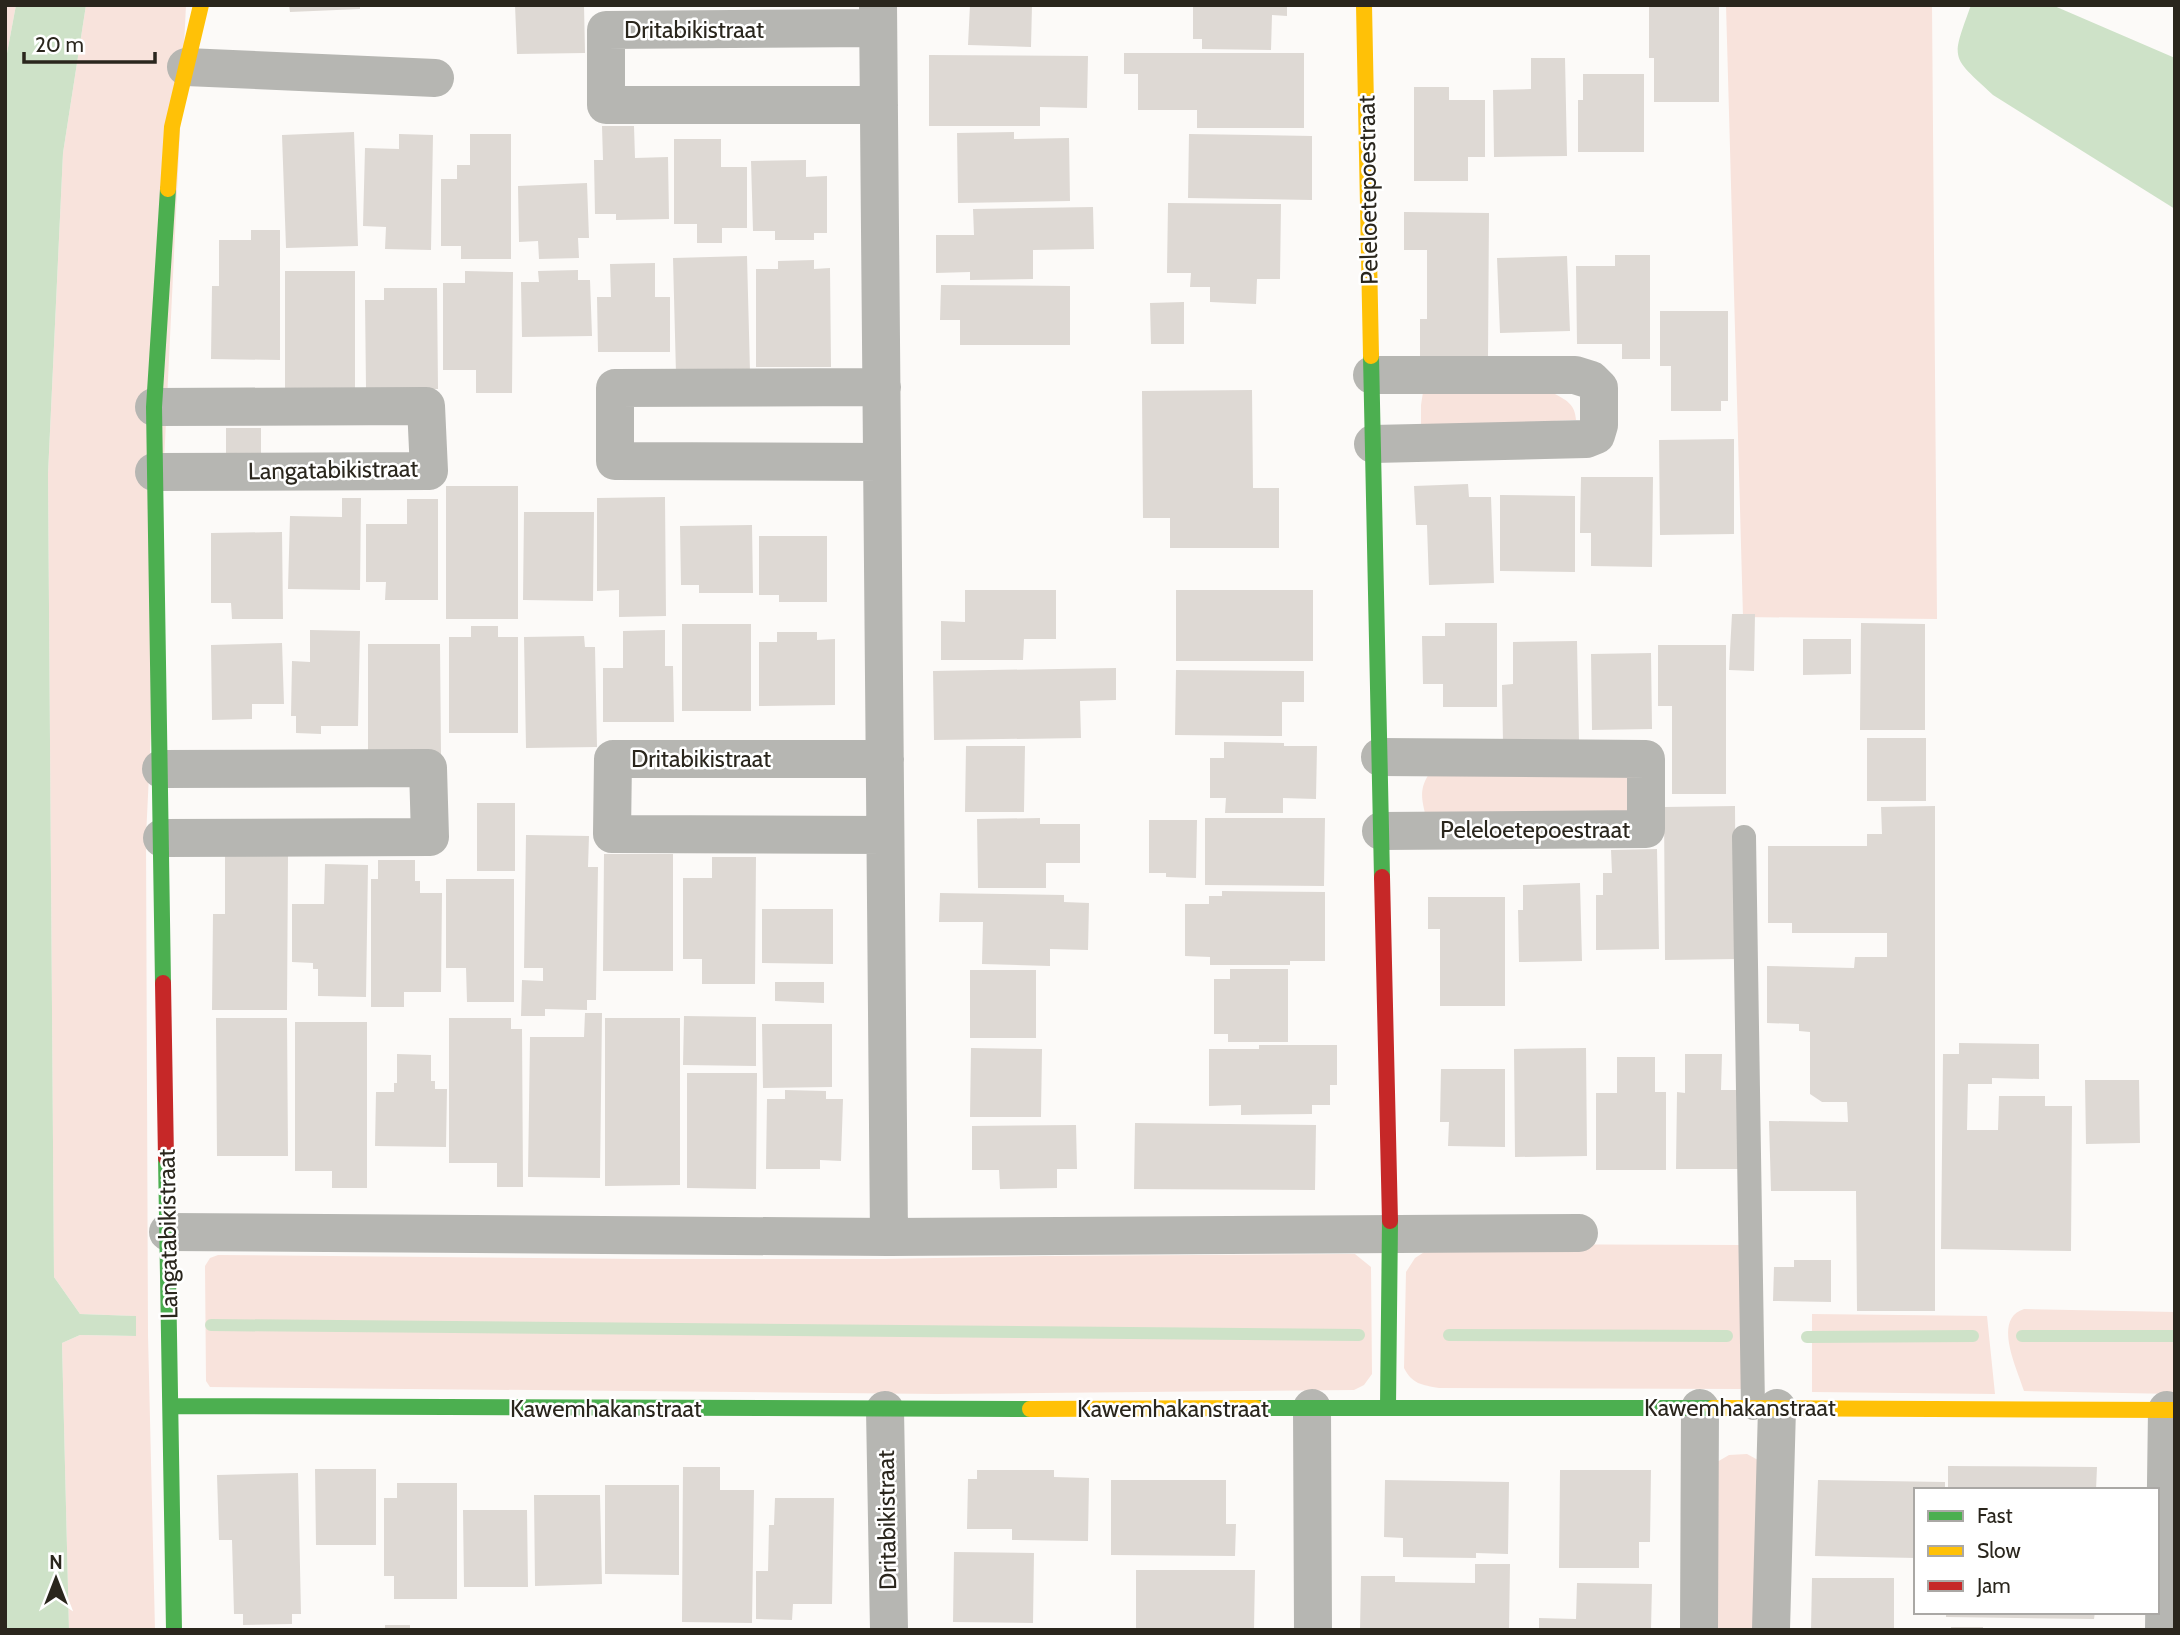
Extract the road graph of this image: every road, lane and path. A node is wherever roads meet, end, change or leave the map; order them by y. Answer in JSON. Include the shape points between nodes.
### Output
{"nodes":[{"id":1,"x":201,"y":5,"type":"edge"},
{"id":2,"x":1364,"y":5,"type":"edge"},
{"id":3,"x":878,"y":17,"type":"edge"},
{"id":4,"x":186,"y":67,"type":"junction"},
{"id":5,"x":435,"y":78,"type":"dead end"},
{"id":6,"x":879,"y":105,"type":"junction"},
{"id":7,"x":1372,"y":375,"type":"junction"},
{"id":8,"x":881,"y":387,"type":"junction"},
{"id":9,"x":154,"y":407,"type":"junction"},
{"id":10,"x":1373,"y":444,"type":"junction"},
{"id":11,"x":882,"y":462,"type":"junction"},
{"id":12,"x":154,"y":472,"type":"junction"},
{"id":13,"x":1380,"y":757,"type":"junction"},
{"id":14,"x":885,"y":759,"type":"junction"},
{"id":15,"x":161,"y":769,"type":"junction"},
{"id":16,"x":1381,"y":831,"type":"junction"},
{"id":17,"x":885,"y":835,"type":"junction"},
{"id":18,"x":1744,"y":836,"type":"dead end"},
{"id":19,"x":162,"y":838,"type":"junction"},
{"id":20,"x":168,"y":1232,"type":"junction"},
{"id":21,"x":1390,"y":1234,"type":"junction"},
{"id":22,"x":1579,"y":1234,"type":"dead end"},
{"id":23,"x":889,"y":1237,"type":"junction"},
{"id":24,"x":171,"y":1406,"type":"junction"},
{"id":25,"x":1388,"y":1407,"type":"junction"},
{"id":26,"x":1312,"y":1408,"type":"junction"},
{"id":27,"x":1700,"y":1408,"type":"junction"},
{"id":28,"x":1765,"y":1408,"type":"junction"},
{"id":29,"x":885,"y":1410,"type":"junction"},
{"id":30,"x":2171,"y":1410,"type":"edge"},
{"id":31,"x":174,"y":1630,"type":"edge"},
{"id":32,"x":889,"y":1630,"type":"edge"},
{"id":33,"x":1312,"y":1630,"type":"edge"},
{"id":34,"x":1699,"y":1630,"type":"edge"},
{"id":35,"x":1771,"y":1630,"type":"edge"},
{"id":36,"x":2164,"y":1630,"type":"edge"}],
"edges":[{"from":1,"to":4,"type":"street","name":"Langatabikistraat"},
{"from":2,"to":7,"type":"street","name":"Peleloetepoestraat"},
{"from":3,"to":6,"type":"street","name":"Dritabikistraat"},
{"from":3,"to":6,"type":"street","name":"Dritabikistraat","via":[[606,30],[606,105]]},
{"from":4,"to":5,"type":"street"},
{"from":4,"to":9,"type":"street","name":"Langatabikistraat","via":[[172,127]]},
{"from":6,"to":8,"type":"street","name":"Dritabikistraat"},
{"from":7,"to":10,"type":"street","name":"Peleloetepoestraat"},
{"from":7,"to":10,"type":"street","via":[[1575,375],[1599,388],[1599,425],[1596,435],[1586,439]]},
{"from":8,"to":11,"type":"street","name":"Dritabikistraat"},
{"from":8,"to":11,"type":"street","via":[[615,388],[615,461]]},
{"from":9,"to":12,"type":"street","name":"Langatabikistraat"},
{"from":9,"to":12,"type":"street","name":"Langatabikistraat","via":[[426,406],[429,471]]},
{"from":10,"to":13,"type":"street","name":"Peleloetepoestraat"},
{"from":11,"to":14,"type":"street","name":"Dritabikistraat"},
{"from":12,"to":15,"type":"street","name":"Langatabikistraat"},
{"from":13,"to":16,"type":"street","name":"Peleloetepoestraat"},
{"from":13,"to":16,"type":"street","name":"Peleloetepoestraat","via":[[1646,759],[1646,829]]},
{"from":14,"to":17,"type":"street","name":"Dritabikistraat"},
{"from":14,"to":17,"type":"street","name":"Dritabikistraat","via":[[613,759],[612,834]]},
{"from":15,"to":19,"type":"street","name":"Langatabikistraat"},
{"from":15,"to":19,"type":"street","via":[[428,768],[430,837]]},
{"from":16,"to":21,"type":"street","name":"Peleloetepoestraat"},
{"from":17,"to":23,"type":"street","name":"Dritabikistraat"},
{"from":18,"to":28,"type":"lane"},
{"from":19,"to":20,"type":"street","name":"Langatabikistraat"},
{"from":20,"to":23,"type":"street"},
{"from":20,"to":24,"type":"street","name":"Langatabikistraat"},
{"from":21,"to":22,"type":"street"},
{"from":21,"to":23,"type":"street"},
{"from":21,"to":25,"type":"street","name":"Peleloetepoestraat"},
{"from":24,"to":29,"type":"street","name":"Kawemhakanstraat"},
{"from":24,"to":31,"type":"street","name":"Langatabikistraat"},
{"from":25,"to":26,"type":"street","name":"Kawemhakanstraat"},
{"from":25,"to":27,"type":"street","name":"Kawemhakanstraat"},
{"from":26,"to":29,"type":"street","name":"Kawemhakanstraat"},
{"from":26,"to":33,"type":"street"},
{"from":27,"to":28,"type":"street","name":"Kawemhakanstraat"},
{"from":27,"to":34,"type":"street"},
{"from":28,"to":30,"type":"street","name":"Kawemhakanstraat"},
{"from":28,"to":35,"type":"street"},
{"from":29,"to":32,"type":"street","name":"Dritabikistraat"},
{"from":30,"to":36,"type":"street"}]}
